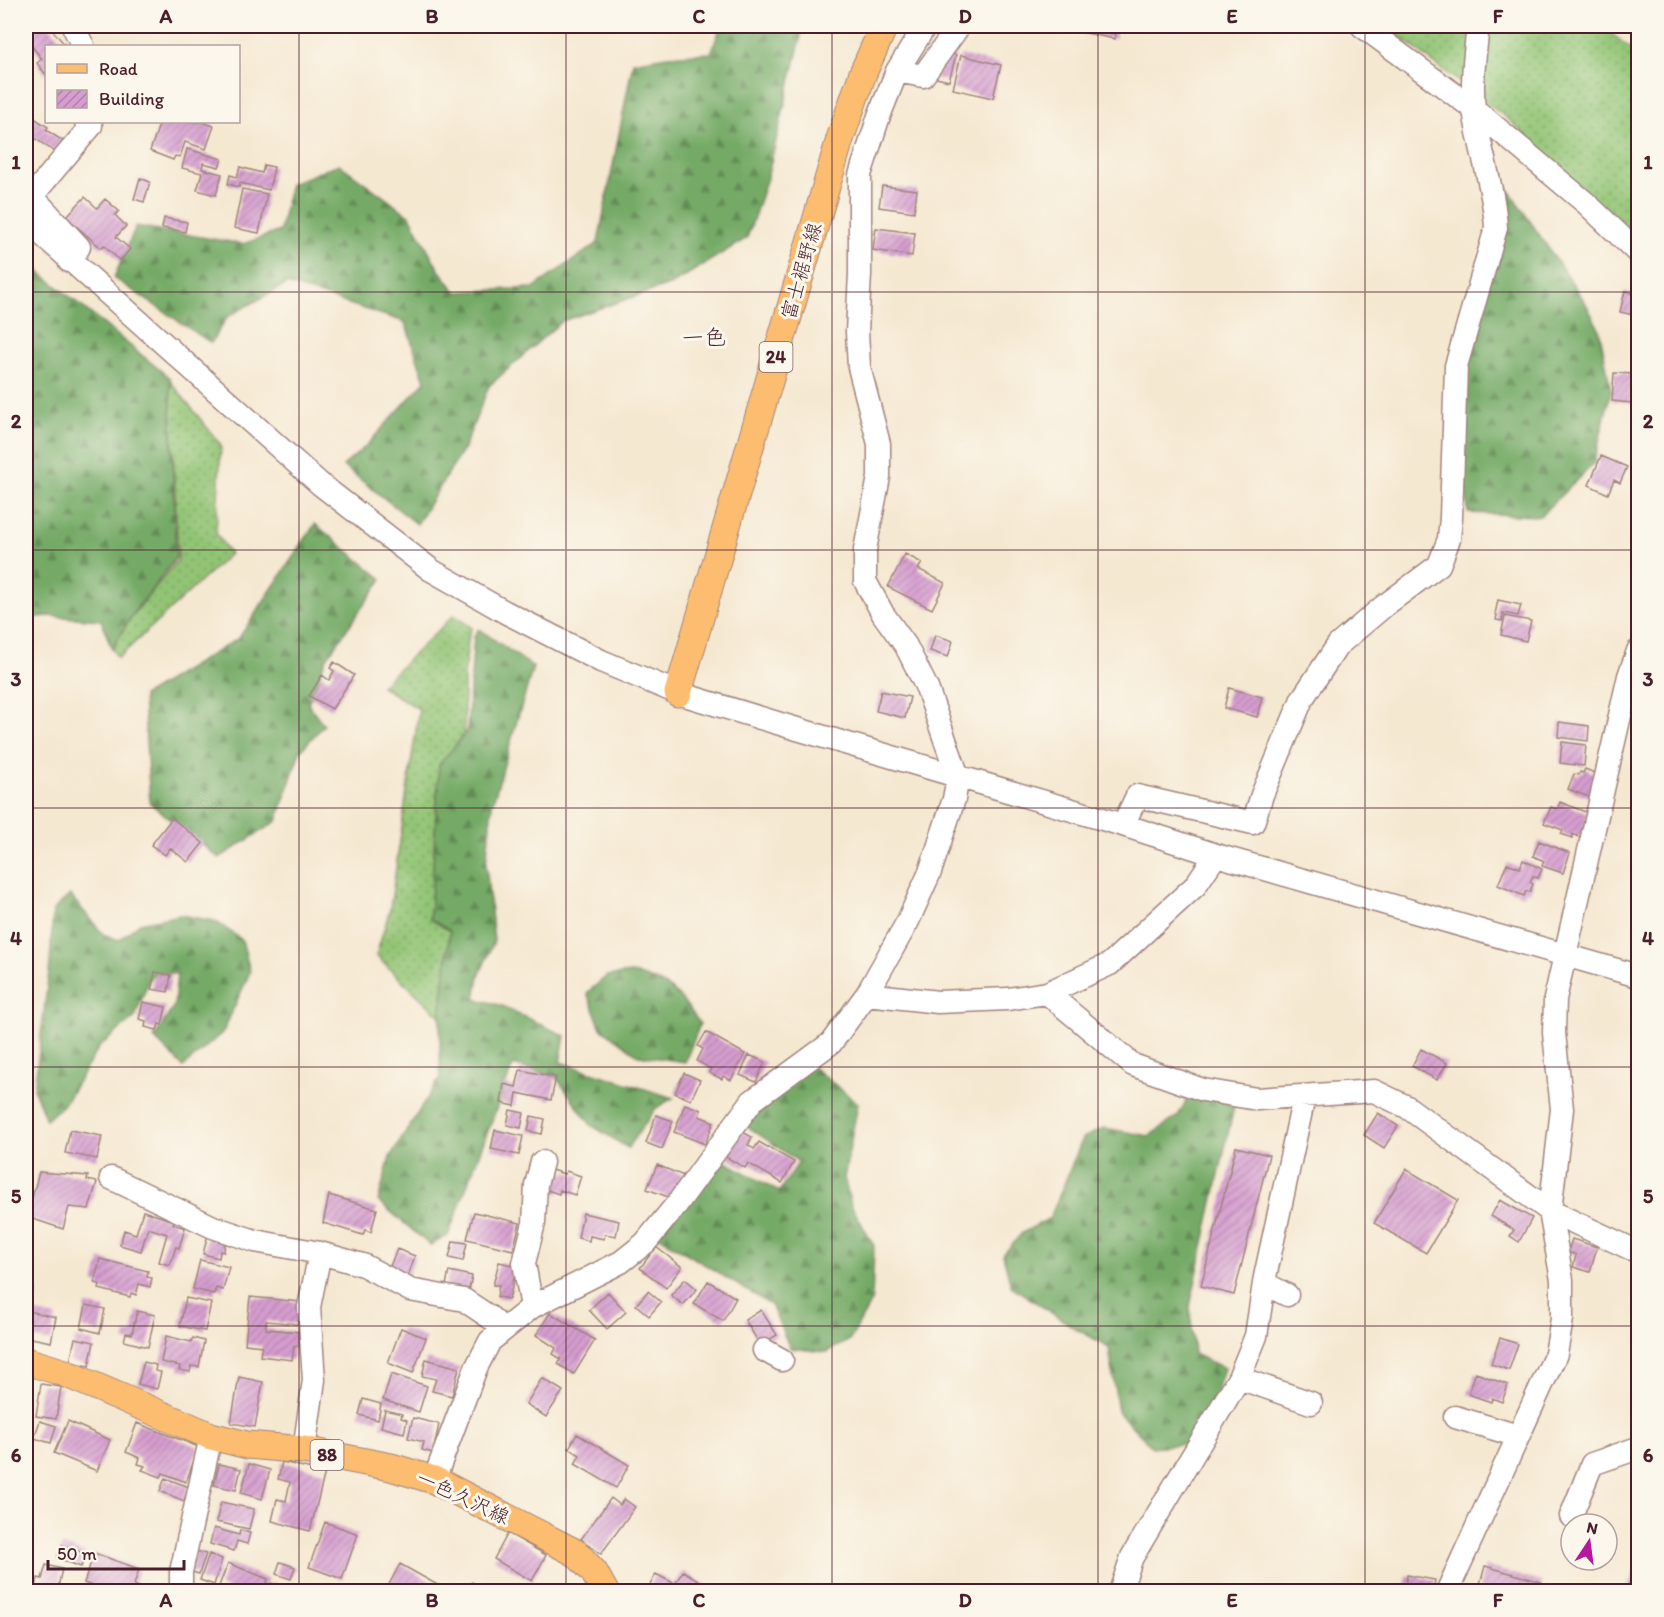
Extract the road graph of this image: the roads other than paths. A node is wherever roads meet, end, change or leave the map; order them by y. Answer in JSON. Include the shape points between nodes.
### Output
{"nodes":[{"id":1,"x":73,"y":26,"type":"edge"},
{"id":2,"x":884,"y":26,"type":"edge"},
{"id":3,"x":925,"y":26,"type":"edge"},
{"id":4,"x":958,"y":26,"type":"edge"},
{"id":5,"x":1362,"y":26,"type":"edge"},
{"id":6,"x":1478,"y":26,"type":"edge"},
{"id":7,"x":82,"y":45,"type":"edge"},
{"id":8,"x":897,"y":71,"type":"junction"},
{"id":9,"x":1474,"y":109,"type":"junction"},
{"id":10,"x":87,"y":123,"type":"edge"},
{"id":11,"x":26,"y":220,"type":"edge"},
{"id":12,"x":1638,"y":253,"type":"edge"},
{"id":13,"x":69,"y":261,"type":"junction"},
{"id":14,"x":1638,"y":651,"type":"edge"},
{"id":15,"x":678,"y":693,"type":"junction"},
{"id":16,"x":1629,"y":719,"type":"edge"},
{"id":17,"x":958,"y":777,"type":"junction"},
{"id":18,"x":1123,"y":825,"type":"junction"},
{"id":19,"x":1216,"y":855,"type":"junction"},
{"id":20,"x":1564,"y":954,"type":"junction"},
{"id":21,"x":1638,"y":976,"type":"edge"},
{"id":22,"x":867,"y":993,"type":"junction"},
{"id":23,"x":1047,"y":993,"type":"junction"},
{"id":24,"x":1304,"y":1096,"type":"junction"},
{"id":25,"x":542,"y":1162,"type":"dead end"},
{"id":26,"x":111,"y":1178,"type":"dead end"},
{"id":27,"x":1550,"y":1211,"type":"junction"},
{"id":28,"x":1638,"y":1252,"type":"edge"},
{"id":29,"x":320,"y":1253,"type":"junction"},
{"id":30,"x":1264,"y":1284,"type":"junction"},
{"id":31,"x":1287,"y":1295,"type":"dead end"},
{"id":32,"x":532,"y":1307,"type":"junction"},
{"id":33,"x":503,"y":1329,"type":"junction"},
{"id":34,"x":26,"y":1361,"type":"edge"},
{"id":35,"x":1239,"y":1378,"type":"junction"},
{"id":36,"x":1311,"y":1403,"type":"dead end"},
{"id":37,"x":1455,"y":1417,"type":"dead end"},
{"id":38,"x":211,"y":1436,"type":"junction"},
{"id":39,"x":1518,"y":1436,"type":"junction"},
{"id":40,"x":1638,"y":1448,"type":"edge"},
{"id":41,"x":304,"y":1450,"type":"junction"},
{"id":42,"x":434,"y":1480,"type":"junction"},
{"id":43,"x":1573,"y":1512,"type":"edge"},
{"id":44,"x":181,"y":1592,"type":"edge"},
{"id":45,"x":605,"y":1592,"type":"edge"},
{"id":46,"x":1120,"y":1592,"type":"edge"},
{"id":47,"x":1447,"y":1592,"type":"edge"}],
"edges":[{"from":1,"to":7,"type":"street"},
{"from":2,"to":15,"type":"main road","name":"富士裾野線","number":"24","via":[[840,139]]},
{"from":3,"to":8,"type":"street"},
{"from":4,"to":8,"type":"street","via":[[923,76]]},
{"from":5,"to":9,"type":"street"},
{"from":6,"to":9,"type":"street"},
{"from":8,"to":17,"type":"street","via":[[860,175],[859,367],[879,444],[879,477],[865,550],[865,581],[927,688]]},
{"from":9,"to":12,"type":"street","via":[[1587,204]]},
{"from":9,"to":18,"type":"street","via":[[1496,228],[1456,366],[1451,518],[1449,539],[1439,565],[1338,645],[1302,699],[1253,824],[1137,796]]},
{"from":10,"to":13,"type":"street","via":[[91,126],[32,196],[79,247]]},
{"from":11,"to":13,"type":"street"},
{"from":13,"to":15,"type":"street","via":[[320,484],[431,570],[601,660]]},
{"from":14,"to":16,"type":"street","via":[[1629,676]]},
{"from":15,"to":17,"type":"street"},
{"from":16,"to":20,"type":"street"},
{"from":17,"to":18,"type":"street"},
{"from":17,"to":22,"type":"street","via":[[930,872],[908,921]]},
{"from":18,"to":19,"type":"street"},
{"from":19,"to":20,"type":"street"},
{"from":19,"to":23,"type":"street","via":[[1195,886],[1110,964]]},
{"from":20,"to":21,"type":"street"},
{"from":20,"to":27,"type":"street","via":[[1555,999],[1554,1033],[1562,1109]]},
{"from":22,"to":23,"type":"street","via":[[938,1002]]},
{"from":22,"to":32,"type":"street","via":[[831,1043],[752,1101],[645,1243],[621,1262]]},
{"from":23,"to":24,"type":"street","via":[[1133,1065],[1203,1090],[1257,1099]]},
{"from":24,"to":27,"type":"street","via":[[1374,1091],[1407,1107]]},
{"from":24,"to":30,"type":"street"},
{"from":25,"to":32,"type":"street","via":[[524,1263]]},
{"from":26,"to":29,"type":"street","via":[[213,1227],[255,1241]]},
{"from":27,"to":28,"type":"street"},
{"from":27,"to":39,"type":"street","via":[[1562,1280],[1562,1319],[1556,1354]]},
{"from":29,"to":33,"type":"street","via":[[363,1265],[410,1290],[464,1300]]},
{"from":29,"to":41,"type":"street","via":[[309,1307],[314,1380]]},
{"from":30,"to":31,"type":"street"},
{"from":30,"to":35,"type":"street","via":[[1256,1335]]},
{"from":32,"to":33,"type":"street"},
{"from":33,"to":42,"type":"street","via":[[490,1341],[476,1368]]},
{"from":34,"to":38,"type":"main road","name":"一色久沢線","number":"88","via":[[62,1372]]},
{"from":35,"to":36,"type":"street"},
{"from":35,"to":46,"type":"street","via":[[1132,1557]]},
{"from":37,"to":39,"type":"street"},
{"from":38,"to":41,"type":"main road","name":"一色久沢線","number":"88","via":[[247,1445]]},
{"from":38,"to":44,"type":"street","via":[[181,1572]]},
{"from":39,"to":47,"type":"street"},
{"from":40,"to":43,"type":"street","via":[[1592,1464]]},
{"from":41,"to":42,"type":"main road","name":"一色久沢線","number":"88"},
{"from":42,"to":45,"type":"main road","name":"一色久沢線","number":"88","via":[[576,1553],[594,1572]]}]}
